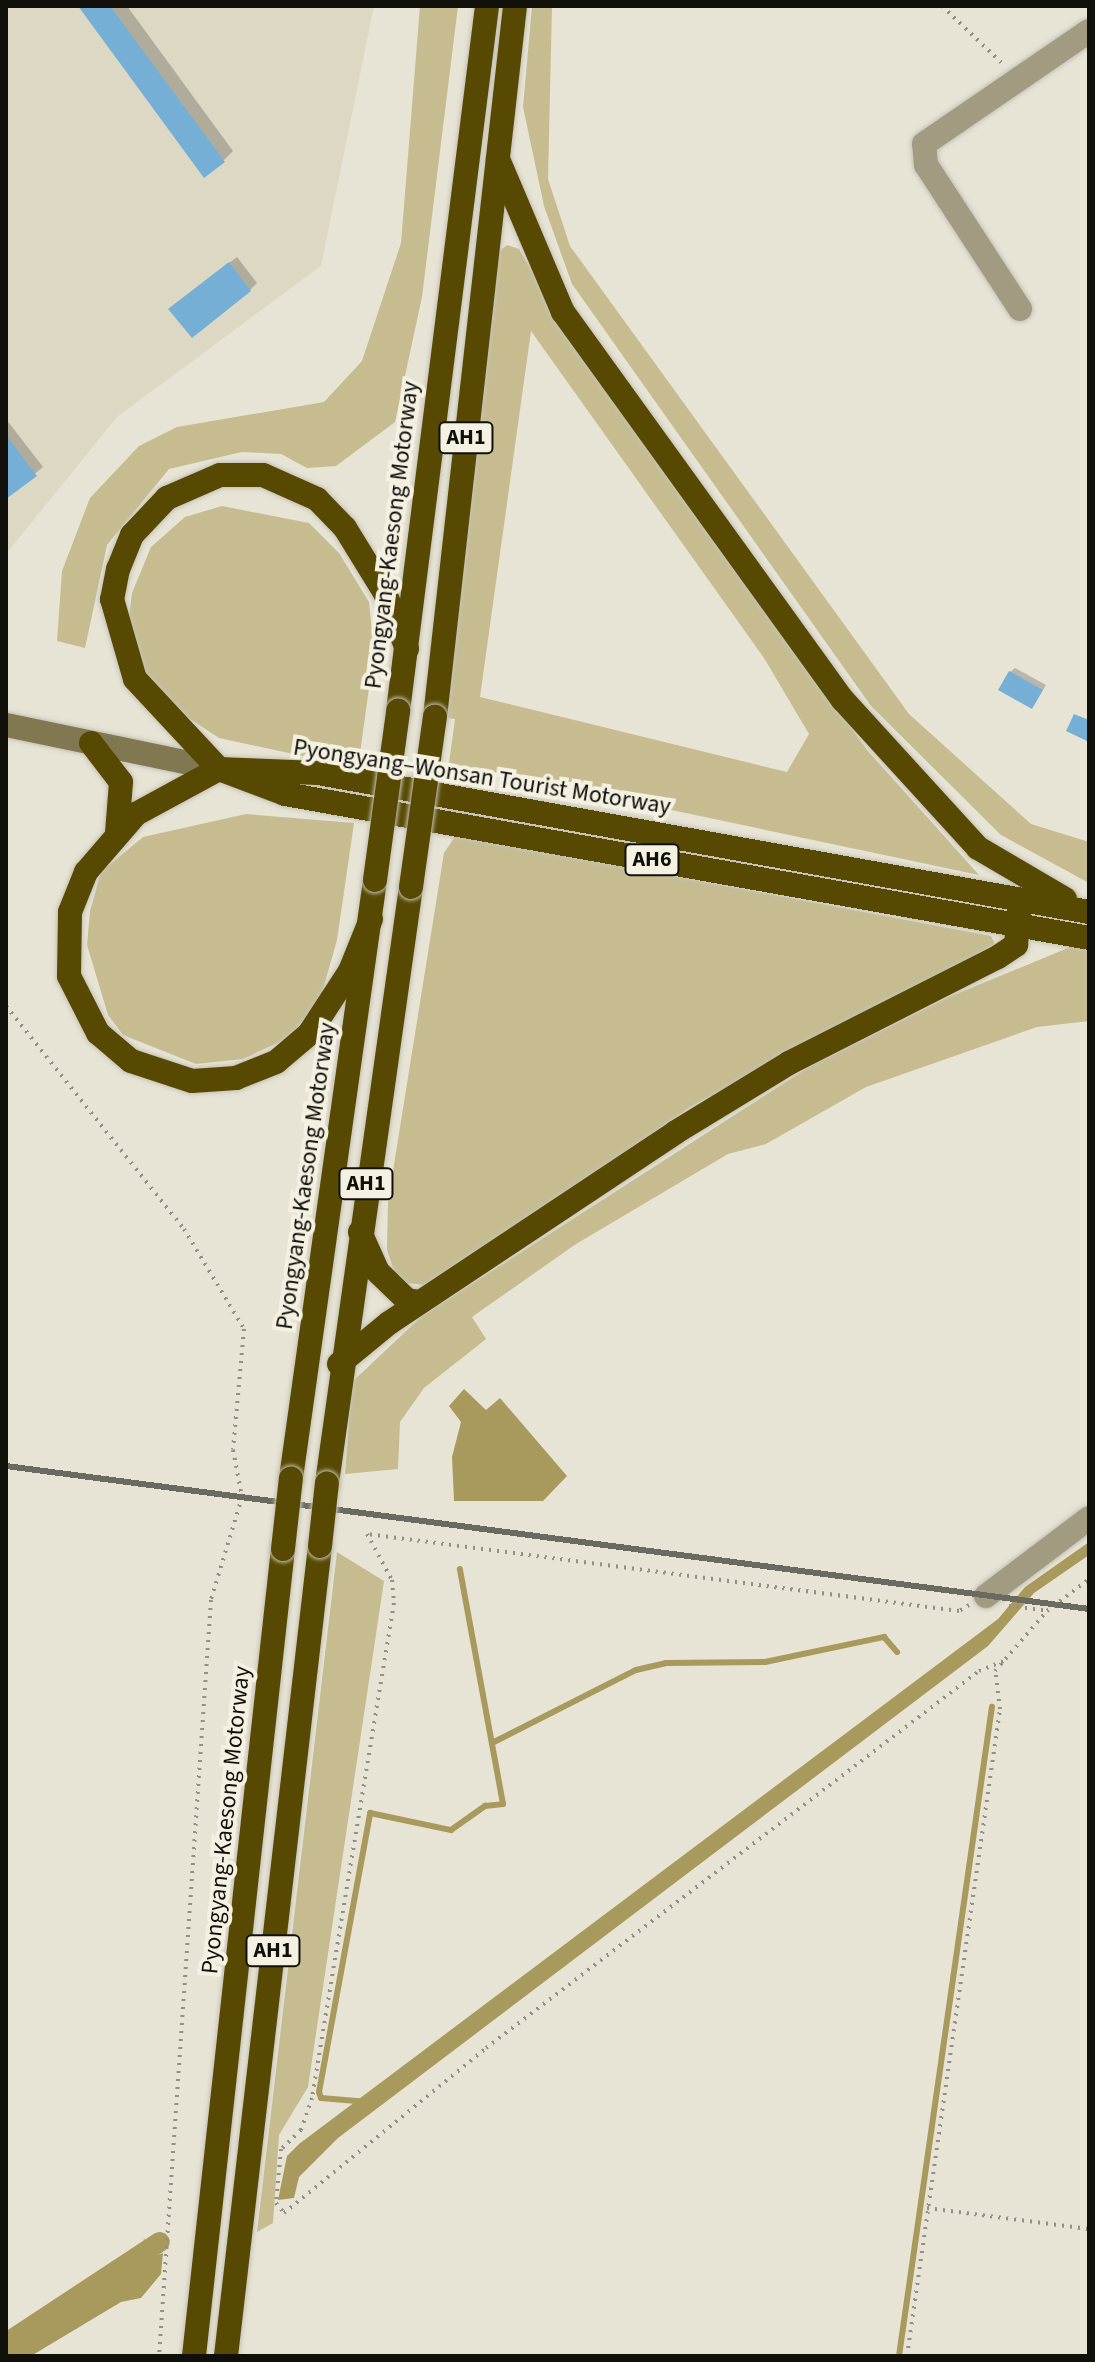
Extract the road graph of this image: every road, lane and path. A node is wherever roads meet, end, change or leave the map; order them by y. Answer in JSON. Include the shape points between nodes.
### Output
{"nodes":[{"id":1,"x":487,"y":6,"type":"edge"},
{"id":2,"x":515,"y":6,"type":"edge"},
{"id":3,"x":942,"y":6,"type":"edge"},
{"id":4,"x":1089,"y":31,"type":"edge"},
{"id":5,"x":1020,"y":79,"type":"junction"},
{"id":6,"x":498,"y":159,"type":"junction"},
{"id":7,"x":1020,"y":309,"type":"dead end"},
{"id":8,"x":407,"y":649,"type":"junction"},
{"id":9,"x":6,"y":725,"type":"edge"},
{"id":10,"x":91,"y":743,"type":"junction"},
{"id":11,"x":219,"y":769,"type":"junction"},
{"id":12,"x":117,"y":833,"type":"junction"},
{"id":13,"x":1007,"y":898,"type":"junction"},
{"id":14,"x":1089,"y":911,"type":"edge"},
{"id":15,"x":371,"y":919,"type":"junction"},
{"id":16,"x":1021,"y":926,"type":"junction"},
{"id":17,"x":1089,"y":938,"type":"edge"},
{"id":18,"x":6,"y":1006,"type":"edge"},
{"id":19,"x":359,"y":1229,"type":"junction"},
{"id":20,"x":420,"y":1302,"type":"junction"},
{"id":21,"x":339,"y":1364,"type":"junction"},
{"id":22,"x":1089,"y":1518,"type":"edge"},
{"id":23,"x":1089,"y":1579,"type":"edge"},
{"id":24,"x":986,"y":1596,"type":"junction"},
{"id":25,"x":1047,"y":1611,"type":"junction"},
{"id":26,"x":1004,"y":1661,"type":"junction"},
{"id":27,"x":927,"y":2208,"type":"junction"},
{"id":28,"x":1089,"y":2229,"type":"edge"},
{"id":29,"x":159,"y":2356,"type":"edge"},
{"id":30,"x":194,"y":2356,"type":"edge"},
{"id":31,"x":226,"y":2356,"type":"edge"},
{"id":32,"x":907,"y":2356,"type":"edge"}],
"edges":[{"from":1,"to":8,"type":"highway","name":"Pyongyang-Kaesong Motorway","number":"AH1"},
{"from":2,"to":6,"type":"highway","number":"AH1"},
{"from":3,"to":5,"type":"path"},
{"from":4,"to":5,"type":"street"},
{"from":5,"to":7,"type":"street","via":[[934,133],[924,153]]},
{"from":6,"to":14,"type":"highway","via":[[563,312],[843,700],[978,848],[1014,876]]},
{"from":6,"to":19,"type":"highway","number":"AH1","bridge":true,"via":[[435,717]]},
{"from":8,"to":11,"type":"highway","via":[[366,559],[317,499],[280,480],[240,473],[167,498],[132,535],[118,569],[112,599],[118,639],[155,708]]},
{"from":8,"to":15,"type":"highway","name":"Pyongyang-Kaesong Motorway","number":"AH1","bridge":true},
{"from":9,"to":10,"type":"street"},
{"from":10,"to":11,"type":"street"},
{"from":10,"to":12,"type":"highway","via":[[121,782]]},
{"from":11,"to":12,"type":"highway","via":[[160,797]]},
{"from":11,"to":13,"type":"highway","name":"Pyongyang–Wonsan Tourist Motorway","number":"AH6","via":[[318,773]]},
{"from":11,"to":16,"type":"highway","name":"Pyongyang–Wonsan Tourist Motorway","number":"AH6","via":[[285,794]]},
{"from":12,"to":15,"type":"highway","via":[[77,891],[66,954],[92,1024],[150,1071],[214,1082],[276,1062],[330,1009]]},
{"from":13,"to":14,"type":"highway","name":"Pyongyang–Wonsan Tourist Motorway","number":"AH6"},
{"from":13,"to":16,"type":"highway"},
{"from":15,"to":30,"type":"highway","name":"Pyongyang-Kaesong Motorway","number":"AH1","bridge":true,"via":[[291,1478]]},
{"from":16,"to":17,"type":"highway","name":"Pyongyang–Wonsan Tourist Motorway","number":"AH6"},
{"from":16,"to":20,"type":"highway","via":[[1016,945],[998,957],[789,1063]]},
{"from":18,"to":29,"type":"path","via":[[184,1229],[244,1329],[233,1450],[242,1497],[211,1600]]},
{"from":19,"to":20,"type":"highway","via":[[378,1272],[407,1300]]},
{"from":19,"to":21,"type":"highway","number":"AH1"},
{"from":20,"to":21,"type":"highway"},
{"from":21,"to":31,"type":"highway","number":"AH1","bridge":true},
{"from":22,"to":24,"type":"street"},
{"from":23,"to":25,"type":"path"},
{"from":24,"to":25,"type":"path","via":[[986,1603]]},
{"from":24,"to":26,"type":"path","via":[[959,1611],[367,1534],[392,1580],[394,1603],[312,2098],[301,2130],[281,2149],[276,2203],[284,2213],[511,2029],[979,1671]]},
{"from":25,"to":26,"type":"path"},
{"from":26,"to":27,"type":"path","via":[[995,1671],[1000,1709]]},
{"from":27,"to":28,"type":"path"},
{"from":27,"to":32,"type":"path"}]}
